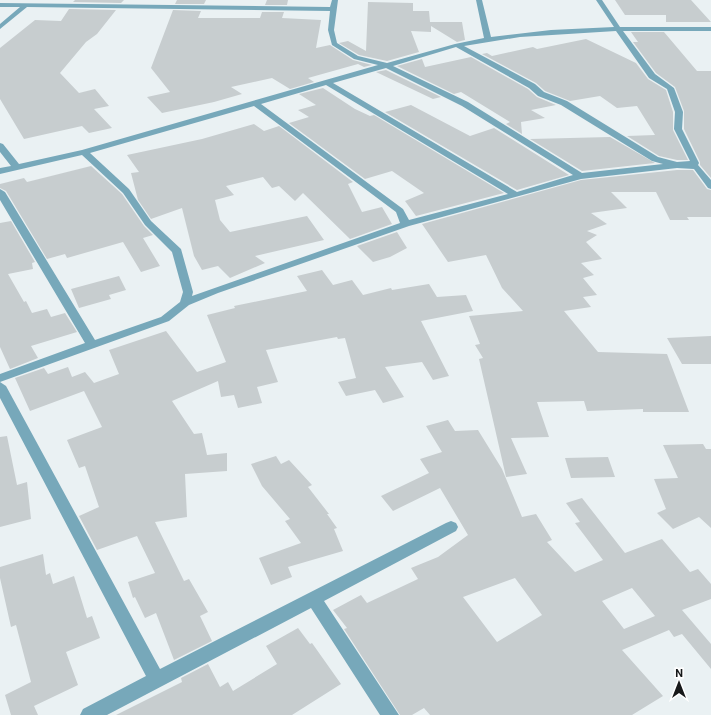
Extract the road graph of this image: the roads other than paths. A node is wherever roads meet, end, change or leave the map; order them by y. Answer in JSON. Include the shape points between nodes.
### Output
{"nodes":[{"id":1,"x":335,"y":0,"type":"edge"},
{"id":2,"x":479,"y":0,"type":"edge"},
{"id":3,"x":599,"y":0,"type":"edge"},
{"id":4,"x":0,"y":5,"type":"edge"},
{"id":5,"x":26,"y":5,"type":"junction"},
{"id":6,"x":333,"y":10,"type":"junction"},
{"id":7,"x":0,"y":27,"type":"edge"},
{"id":8,"x":617,"y":28,"type":"junction"},
{"id":9,"x":711,"y":29,"type":"edge"},
{"id":10,"x":488,"y":39,"type":"junction"},
{"id":11,"x":457,"y":45,"type":"junction"},
{"id":12,"x":386,"y":65,"type":"junction"},
{"id":13,"x":326,"y":82,"type":"junction"},
{"id":14,"x":255,"y":103,"type":"junction"},
{"id":15,"x":0,"y":146,"type":"edge"},
{"id":16,"x":84,"y":152,"type":"junction"},
{"id":17,"x":676,"y":165,"type":"junction"},
{"id":18,"x":17,"y":167,"type":"junction"},
{"id":19,"x":0,"y":171,"type":"edge"},
{"id":20,"x":580,"y":176,"type":"junction"},
{"id":21,"x":711,"y":186,"type":"edge"},
{"id":22,"x":0,"y":192,"type":"edge"},
{"id":23,"x":516,"y":196,"type":"junction"},
{"id":24,"x":406,"y":224,"type":"junction"},
{"id":25,"x":185,"y":304,"type":"junction"},
{"id":26,"x":92,"y":345,"type":"junction"},
{"id":27,"x":0,"y":378,"type":"edge"},
{"id":28,"x":0,"y":386,"type":"edge"},
{"id":29,"x":452,"y":527,"type":"dead end"},
{"id":30,"x":313,"y":598,"type":"junction"},
{"id":31,"x":156,"y":680,"type":"junction"},
{"id":32,"x":98,"y":713,"type":"edge"},
{"id":33,"x":390,"y":715,"type":"edge"}],
"edges":[{"from":1,"to":6,"type":"street"},
{"from":2,"to":10,"type":"street"},
{"from":3,"to":8,"type":"street"},
{"from":4,"to":5,"type":"street"},
{"from":5,"to":6,"type":"street"},
{"from":5,"to":7,"type":"street"},
{"from":6,"to":12,"type":"street","via":[[331,30],[334,44],[356,58]]},
{"from":8,"to":9,"type":"street"},
{"from":8,"to":10,"type":"street"},
{"from":8,"to":17,"type":"street","via":[[652,76],[670,88],[679,112],[678,129],[695,163]]},
{"from":10,"to":11,"type":"street"},
{"from":11,"to":12,"type":"street"},
{"from":11,"to":17,"type":"street","via":[[532,86],[541,94],[564,103],[655,159]]},
{"from":12,"to":13,"type":"street"},
{"from":12,"to":20,"type":"street","via":[[465,104]]},
{"from":13,"to":14,"type":"street"},
{"from":13,"to":23,"type":"street"},
{"from":14,"to":16,"type":"street"},
{"from":14,"to":24,"type":"street","via":[[400,211]]},
{"from":15,"to":18,"type":"street"},
{"from":16,"to":18,"type":"street"},
{"from":16,"to":25,"type":"street","via":[[126,191],[148,223],[177,251],[188,292]]},
{"from":17,"to":20,"type":"street"},
{"from":17,"to":21,"type":"street","via":[[697,167]]},
{"from":18,"to":19,"type":"street"},
{"from":20,"to":23,"type":"street"},
{"from":22,"to":26,"type":"street"},
{"from":23,"to":24,"type":"street"},
{"from":24,"to":25,"type":"street","via":[[214,291]]},
{"from":25,"to":26,"type":"street","via":[[165,319]]},
{"from":26,"to":27,"type":"street"},
{"from":28,"to":31,"type":"street"},
{"from":29,"to":30,"type":"street"},
{"from":30,"to":31,"type":"street"},
{"from":30,"to":33,"type":"street"},
{"from":31,"to":32,"type":"street"}]}
